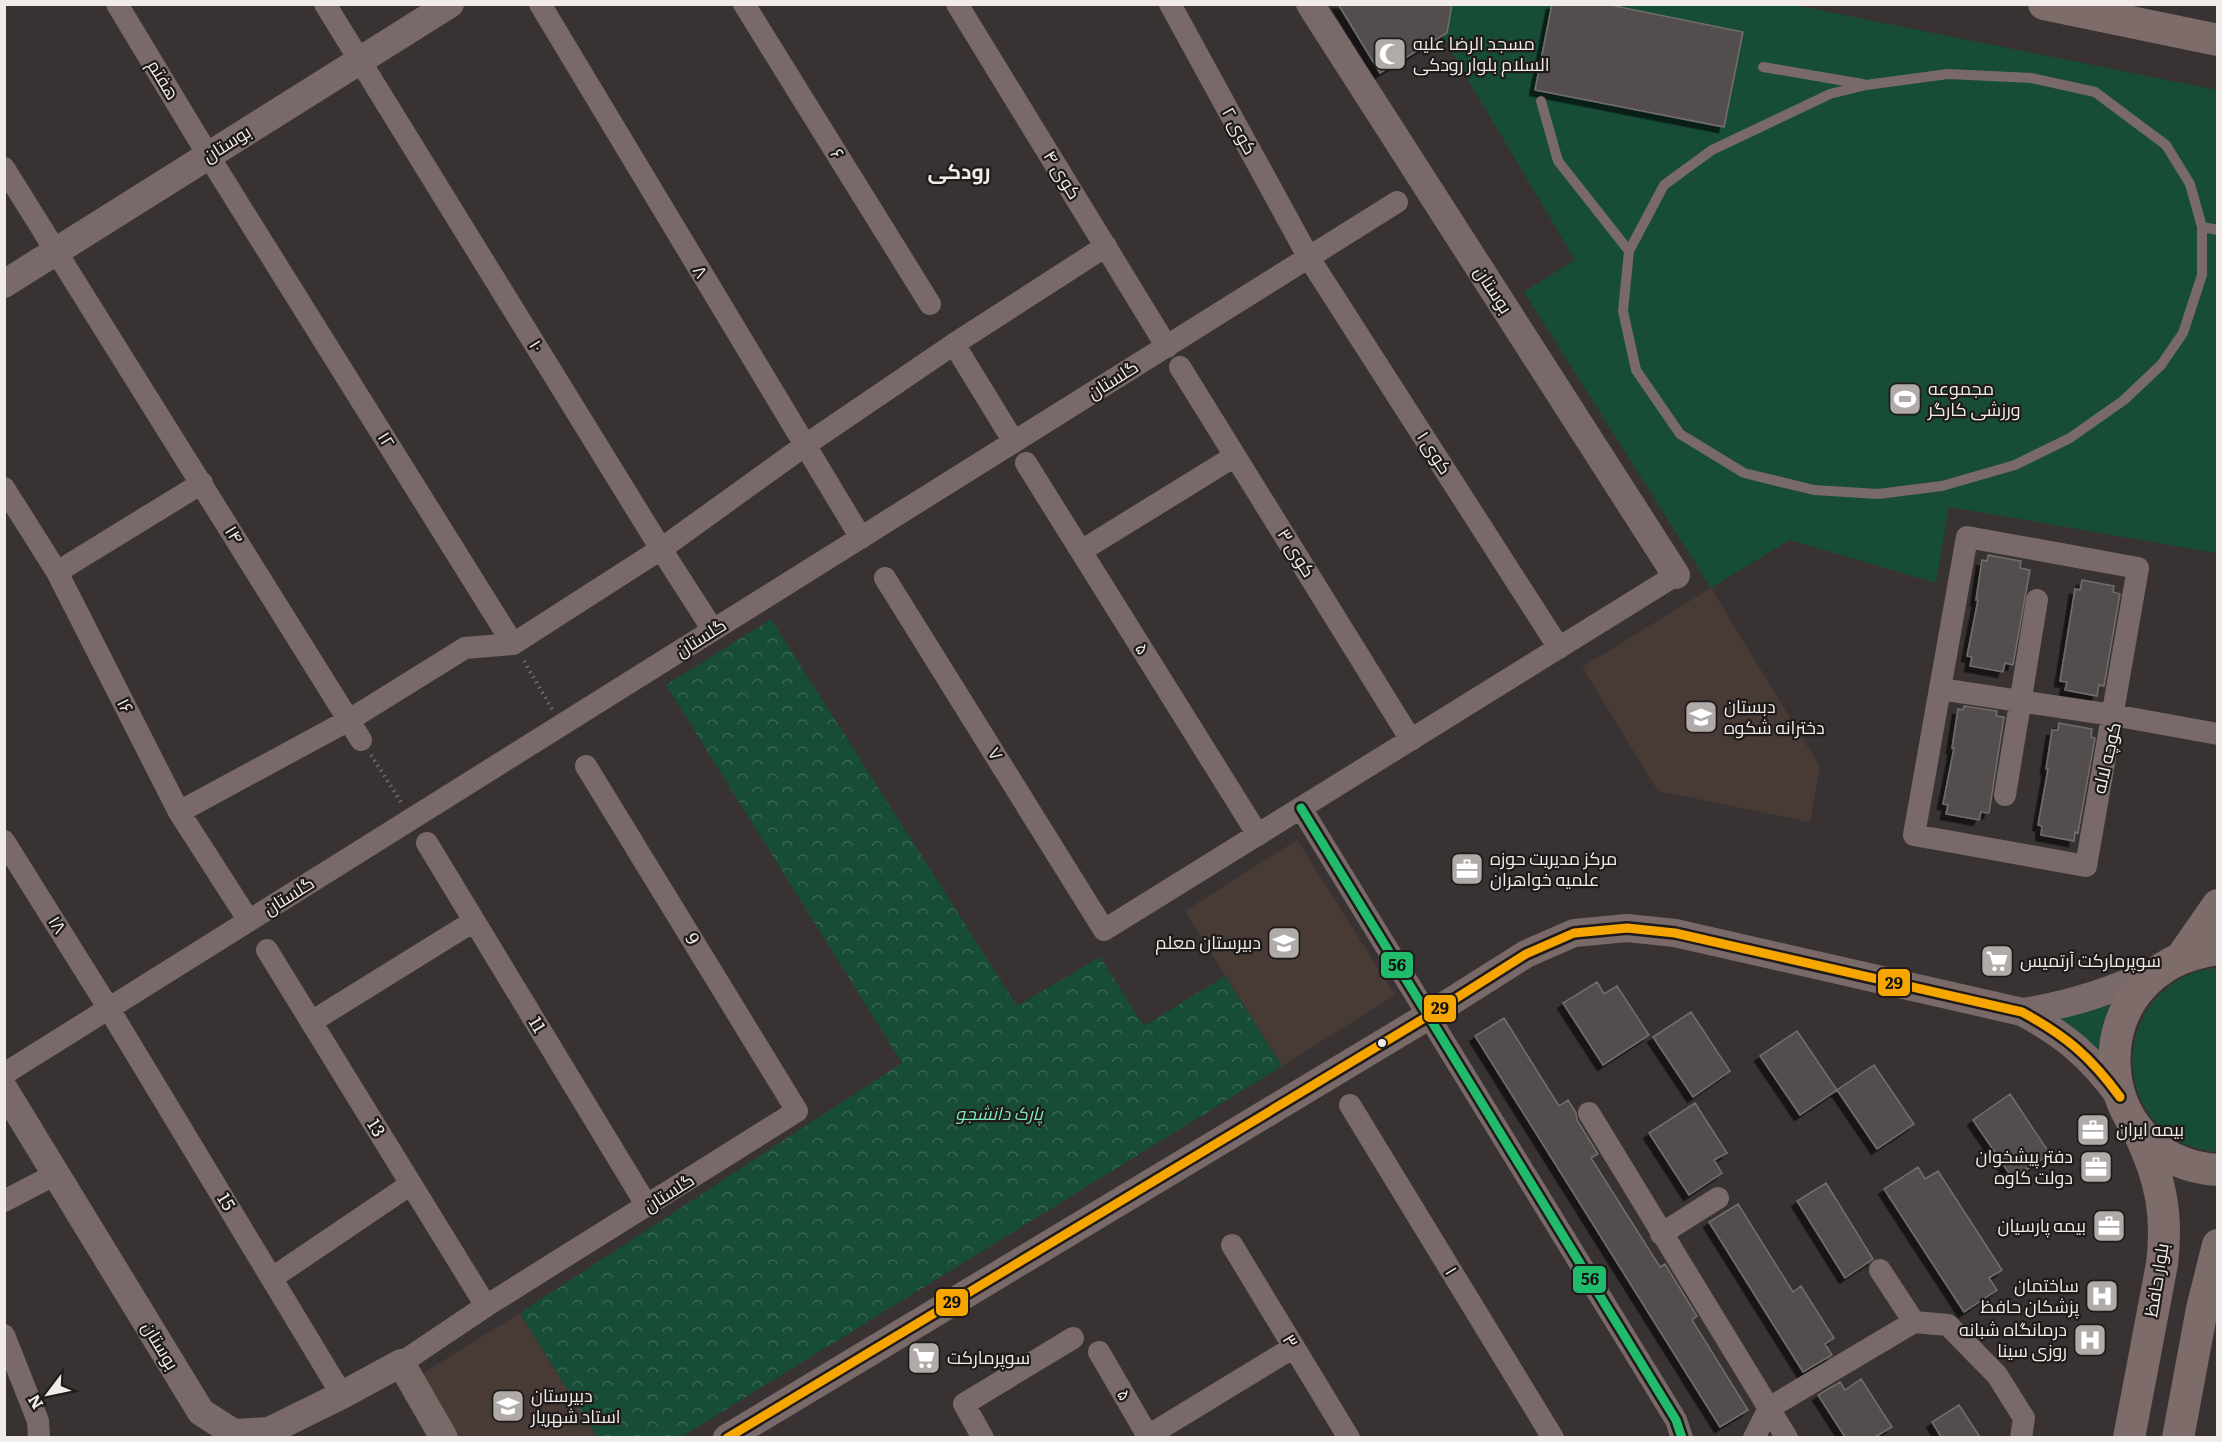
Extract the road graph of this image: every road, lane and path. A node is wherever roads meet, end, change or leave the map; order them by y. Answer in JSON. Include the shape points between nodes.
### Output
{"nodes":[{"id":1,"x":117,"y":4,"type":"edge"},
{"id":2,"x":325,"y":4,"type":"edge"},
{"id":3,"x":450,"y":4,"type":"edge"},
{"id":4,"x":540,"y":4,"type":"edge"},
{"id":5,"x":744,"y":4,"type":"edge"},
{"id":6,"x":957,"y":4,"type":"edge"},
{"id":7,"x":1170,"y":4,"type":"edge"},
{"id":8,"x":1310,"y":4,"type":"edge"},
{"id":9,"x":2044,"y":4,"type":"edge"},
{"id":10,"x":2217,"y":40,"type":"edge"},
{"id":11,"x":360,"y":60,"type":"junction"},
{"id":12,"x":1763,"y":67,"type":"dead end"},
{"id":13,"x":1866,"y":85,"type":"junction"},
{"id":14,"x":1540,"y":101,"type":"dead end"},
{"id":15,"x":208,"y":155,"type":"junction"},
{"id":16,"x":4,"y":168,"type":"edge"},
{"id":17,"x":1397,"y":202,"type":"dead end"},
{"id":18,"x":2202,"y":227,"type":"junction"},
{"id":19,"x":2217,"y":230,"type":"edge"},
{"id":20,"x":1106,"y":246,"type":"junction"},
{"id":21,"x":57,"y":250,"type":"junction"},
{"id":22,"x":1629,"y":251,"type":"junction"},
{"id":23,"x":1308,"y":258,"type":"junction"},
{"id":24,"x":4,"y":284,"type":"edge"},
{"id":25,"x":930,"y":304,"type":"dead end"},
{"id":26,"x":954,"y":344,"type":"junction"},
{"id":27,"x":1167,"y":346,"type":"junction"},
{"id":28,"x":1180,"y":367,"type":"dead end"},
{"id":29,"x":1014,"y":442,"type":"junction"},
{"id":30,"x":804,"y":446,"type":"junction"},
{"id":31,"x":1235,"y":456,"type":"junction"},
{"id":32,"x":1026,"y":463,"type":"dead end"},
{"id":33,"x":202,"y":483,"type":"junction"},
{"id":34,"x":4,"y":488,"type":"edge"},
{"id":35,"x":861,"y":538,"type":"junction"},
{"id":36,"x":661,"y":549,"type":"junction"},
{"id":37,"x":1081,"y":551,"type":"junction"},
{"id":38,"x":57,"y":572,"type":"junction"},
{"id":39,"x":1676,"y":575,"type":"joint"},
{"id":40,"x":885,"y":578,"type":"dead end"},
{"id":41,"x":2037,"y":600,"type":"dead end"},
{"id":42,"x":713,"y":630,"type":"junction"},
{"id":43,"x":513,"y":644,"type":"junction"},
{"id":44,"x":1559,"y":648,"type":"junction"},
{"id":45,"x":1940,"y":689,"type":"junction"},
{"id":46,"x":2020,"y":701,"type":"junction"},
{"id":47,"x":2113,"y":715,"type":"junction"},
{"id":48,"x":349,"y":720,"type":"junction"},
{"id":49,"x":561,"y":726,"type":"junction"},
{"id":50,"x":2217,"y":734,"type":"edge"},
{"id":51,"x":361,"y":740,"type":"joint"},
{"id":52,"x":1411,"y":740,"type":"junction"},
{"id":53,"x":586,"y":766,"type":"dead end"},
{"id":54,"x":2006,"y":795,"type":"dead end"},
{"id":55,"x":1301,"y":808,"type":"junction"},
{"id":56,"x":179,"y":812,"type":"junction"},
{"id":57,"x":412,"y":819,"type":"junction"},
{"id":58,"x":1258,"y":835,"type":"junction"},
{"id":59,"x":4,"y":841,"type":"edge"},
{"id":60,"x":427,"y":843,"type":"dead end"},
{"id":61,"x":2217,"y":904,"type":"edge"},
{"id":62,"x":249,"y":921,"type":"junction"},
{"id":63,"x":474,"y":921,"type":"junction"},
{"id":64,"x":2217,"y":949,"type":"edge"},
{"id":65,"x":267,"y":950,"type":"dead end"},
{"id":66,"x":2172,"y":963,"type":"junction"},
{"id":67,"x":109,"y":1009,"type":"junction"},
{"id":68,"x":2022,"y":1012,"type":"junction"},
{"id":69,"x":1428,"y":1016,"type":"junction"},
{"id":70,"x":311,"y":1022,"type":"junction"},
{"id":71,"x":4,"y":1074,"type":"edge"},
{"id":72,"x":4,"y":1089,"type":"edge"},
{"id":73,"x":2120,"y":1097,"type":"junction"},
{"id":74,"x":1350,"y":1105,"type":"dead end"},
{"id":75,"x":797,"y":1111,"type":"joint"},
{"id":76,"x":1589,"y":1113,"type":"dead end"},
{"id":77,"x":2136,"y":1126,"type":"junction"},
{"id":78,"x":2217,"y":1170,"type":"edge"},
{"id":79,"x":56,"y":1174,"type":"junction"},
{"id":80,"x":411,"y":1184,"type":"junction"},
{"id":81,"x":1718,"y":1198,"type":"dead end"},
{"id":82,"x":4,"y":1201,"type":"edge"},
{"id":83,"x":647,"y":1206,"type":"junction"},
{"id":84,"x":1661,"y":1234,"type":"junction"},
{"id":85,"x":1232,"y":1245,"type":"dead end"},
{"id":86,"x":2217,"y":1245,"type":"edge"},
{"id":87,"x":1880,"y":1270,"type":"dead end"},
{"id":88,"x":272,"y":1278,"type":"junction"},
{"id":89,"x":486,"y":1306,"type":"junction"},
{"id":90,"x":1914,"y":1322,"type":"junction"},
{"id":91,"x":4,"y":1335,"type":"edge"},
{"id":92,"x":1073,"y":1338,"type":"dead end"},
{"id":93,"x":1294,"y":1347,"type":"junction"},
{"id":94,"x":1099,"y":1352,"type":"dead end"},
{"id":95,"x":401,"y":1363,"type":"junction"},
{"id":96,"x":342,"y":1395,"type":"junction"},
{"id":97,"x":1769,"y":1408,"type":"junction"},
{"id":98,"x":271,"y":1434,"type":"edge"},
{"id":99,"x":233,"y":1435,"type":"edge"},
{"id":100,"x":39,"y":1437,"type":"edge"},
{"id":101,"x":444,"y":1437,"type":"edge"},
{"id":102,"x":727,"y":1437,"type":"edge"},
{"id":103,"x":983,"y":1437,"type":"edge"},
{"id":104,"x":1149,"y":1437,"type":"edge"},
{"id":105,"x":1348,"y":1437,"type":"edge"},
{"id":106,"x":1553,"y":1437,"type":"edge"},
{"id":107,"x":1682,"y":1437,"type":"edge"},
{"id":108,"x":1754,"y":1437,"type":"edge"},
{"id":109,"x":1787,"y":1437,"type":"edge"},
{"id":110,"x":2021,"y":1437,"type":"edge"},
{"id":111,"x":2129,"y":1437,"type":"edge"},
{"id":112,"x":2178,"y":1437,"type":"edge"}],
"edges":[{"from":1,"to":15,"type":"street","name":"هفتم"},
{"from":2,"to":11,"type":"street","name":"۱۰"},
{"from":3,"to":11,"type":"street","name":"بوستان"},
{"from":4,"to":30,"type":"street","name":"۸"},
{"from":5,"to":25,"type":"street","name":"۶"},
{"from":6,"to":20,"type":"street","name":"کوی ۴"},
{"from":7,"to":23,"type":"street","name":"کوی ۲"},
{"from":8,"to":39,"type":"street","name":"بوستان"},
{"from":9,"to":10,"type":"main road"},
{"from":11,"to":15,"type":"street","name":"بوستان"},
{"from":11,"to":36,"type":"street","name":"۱۰"},
{"from":12,"to":13,"type":"lane"},
{"from":13,"to":18,"type":"lane","via":[[1948,74],[2031,78],[2095,92],[2166,145],[2190,184]]},
{"from":13,"to":22,"type":"lane","via":[[1830,94],[1712,150],[1664,185]]},
{"from":14,"to":22,"type":"lane","via":[[1558,161]]},
{"from":15,"to":21,"type":"street","name":"بوستان"},
{"from":15,"to":43,"type":"street","name":"۱۲"},
{"from":16,"to":21,"type":"street","name":"۱۴"},
{"from":17,"to":23,"type":"street","name":"گلستان"},
{"from":18,"to":19,"type":"lane"},
{"from":18,"to":22,"type":"lane","via":[[2202,275],[2183,333],[2161,365],[2124,400],[2070,438],[2015,465],[1942,486],[1878,494],[1814,490],[1744,473],[1680,434],[1636,370],[1623,311]]},
{"from":20,"to":26,"type":"street"},
{"from":20,"to":27,"type":"street","name":"کوی ۴"},
{"from":21,"to":24,"type":"street","name":"بوستان"},
{"from":21,"to":33,"type":"street","name":"۱۴"},
{"from":23,"to":27,"type":"street","name":"گلستان"},
{"from":23,"to":44,"type":"street","name":"کوی ۱"},
{"from":26,"to":29,"type":"street"},
{"from":26,"to":30,"type":"street"},
{"from":27,"to":29,"type":"street","name":"گلستان"},
{"from":28,"to":31,"type":"street","name":"کوی ۳"},
{"from":29,"to":35,"type":"street","name":"گلستان"},
{"from":30,"to":35,"type":"street","name":"۸"},
{"from":30,"to":36,"type":"street"},
{"from":31,"to":37,"type":"street"},
{"from":31,"to":52,"type":"street","name":"کوی ۳"},
{"from":32,"to":37,"type":"street","name":"۵"},
{"from":33,"to":38,"type":"street"},
{"from":33,"to":48,"type":"street","name":"۱۴"},
{"from":34,"to":38,"type":"street","name":"۱۶"},
{"from":35,"to":42,"type":"street","name":"گلستان"},
{"from":36,"to":42,"type":"street","name":"۱۰"},
{"from":36,"to":43,"type":"street"},
{"from":37,"to":58,"type":"street","name":"۵"},
{"from":38,"to":56,"type":"street","name":"۱۶"},
{"from":39,"to":44,"type":"street"},
{"from":40,"to":58,"type":"street","name":"۷","via":[[1104,930]]},
{"from":41,"to":46,"type":"street"},
{"from":42,"to":49,"type":"street","name":"گلستان"},
{"from":43,"to":48,"type":"street","via":[[465,648]]},
{"from":43,"to":49,"type":"path"},
{"from":44,"to":52,"type":"street"},
{"from":45,"to":46,"type":"street"},
{"from":45,"to":47,"type":"street","name":"کوچه لاله","via":[[1914,835],[2086,866]]},
{"from":45,"to":47,"type":"street","via":[[1967,537],[2138,568]]},
{"from":46,"to":47,"type":"street"},
{"from":46,"to":54,"type":"street"},
{"from":47,"to":50,"type":"street","name":"کوچه لاله"},
{"from":48,"to":51,"type":"street","name":"۱۴"},
{"from":48,"to":56,"type":"street"},
{"from":49,"to":57,"type":"street","name":"گلستان"},
{"from":51,"to":57,"type":"path"},
{"from":52,"to":55,"type":"street"},
{"from":53,"to":75,"type":"street","name":"9"},
{"from":55,"to":58,"type":"street"},
{"from":55,"to":69,"type":"street"},
{"from":56,"to":62,"type":"street","name":"۱۶"},
{"from":57,"to":62,"type":"street","name":"گلستان"},
{"from":59,"to":67,"type":"street","name":"۱۸"},
{"from":60,"to":63,"type":"street","name":"11"},
{"from":61,"to":66,"type":"main road"},
{"from":62,"to":67,"type":"street","name":"گلستان"},
{"from":63,"to":70,"type":"street"},
{"from":63,"to":83,"type":"street","name":"11"},
{"from":64,"to":66,"type":"main road"},
{"from":65,"to":70,"type":"street","name":"13"},
{"from":66,"to":68,"type":"street","via":[[2091,998]]},
{"from":66,"to":73,"type":"main road","via":[[2151,976],[2125,1011],[2114,1060]]},
{"from":67,"to":71,"type":"street","name":"گلستان"},
{"from":67,"to":88,"type":"street","name":"15"},
{"from":68,"to":69,"type":"street","via":[[1675,933],[1627,928],[1574,933],[1535,950]]},
{"from":68,"to":73,"type":"street","via":[[2088,1057]]},
{"from":69,"to":102,"type":"street"},
{"from":69,"to":107,"type":"street","via":[[1670,1410]]},
{"from":70,"to":80,"type":"street","name":"13"},
{"from":72,"to":79,"type":"street","name":"بوستان"},
{"from":73,"to":77,"type":"main road"},
{"from":74,"to":106,"type":"street","name":"۱"},
{"from":75,"to":83,"type":"street","name":"گلستان"},
{"from":76,"to":84,"type":"street"},
{"from":77,"to":78,"type":"main road","via":[[2170,1156]]},
{"from":77,"to":111,"type":"main road","name":"بلوار حافظ","via":[[2158,1180],[2165,1240]]},
{"from":79,"to":82,"type":"street"},
{"from":79,"to":99,"type":"street","name":"بوستان","via":[[201,1412]]},
{"from":80,"to":88,"type":"street"},
{"from":80,"to":89,"type":"street","name":"13"},
{"from":81,"to":84,"type":"street"},
{"from":83,"to":89,"type":"street","name":"گلستان"},
{"from":84,"to":97,"type":"street"},
{"from":85,"to":93,"type":"street","name":"۳"},
{"from":86,"to":112,"type":"main road"},
{"from":87,"to":90,"type":"street"},
{"from":88,"to":96,"type":"street","name":"15"},
{"from":89,"to":95,"type":"street","name":"گلستان"},
{"from":90,"to":97,"type":"street"},
{"from":90,"to":110,"type":"street","via":[[1948,1325],[1997,1375],[2024,1418]]},
{"from":91,"to":100,"type":"street","via":[[38,1421]]},
{"from":92,"to":103,"type":"street","via":[[964,1404]]},
{"from":93,"to":104,"type":"street"},
{"from":93,"to":105,"type":"street","name":"۳"},
{"from":94,"to":104,"type":"street","name":"۵"},
{"from":95,"to":96,"type":"street","name":"بوستان"},
{"from":95,"to":101,"type":"street"},
{"from":96,"to":98,"type":"street","name":"بوستان"},
{"from":97,"to":108,"type":"street"},
{"from":97,"to":109,"type":"street"},
{"from":98,"to":99,"type":"street","name":"بوستان"}]}
